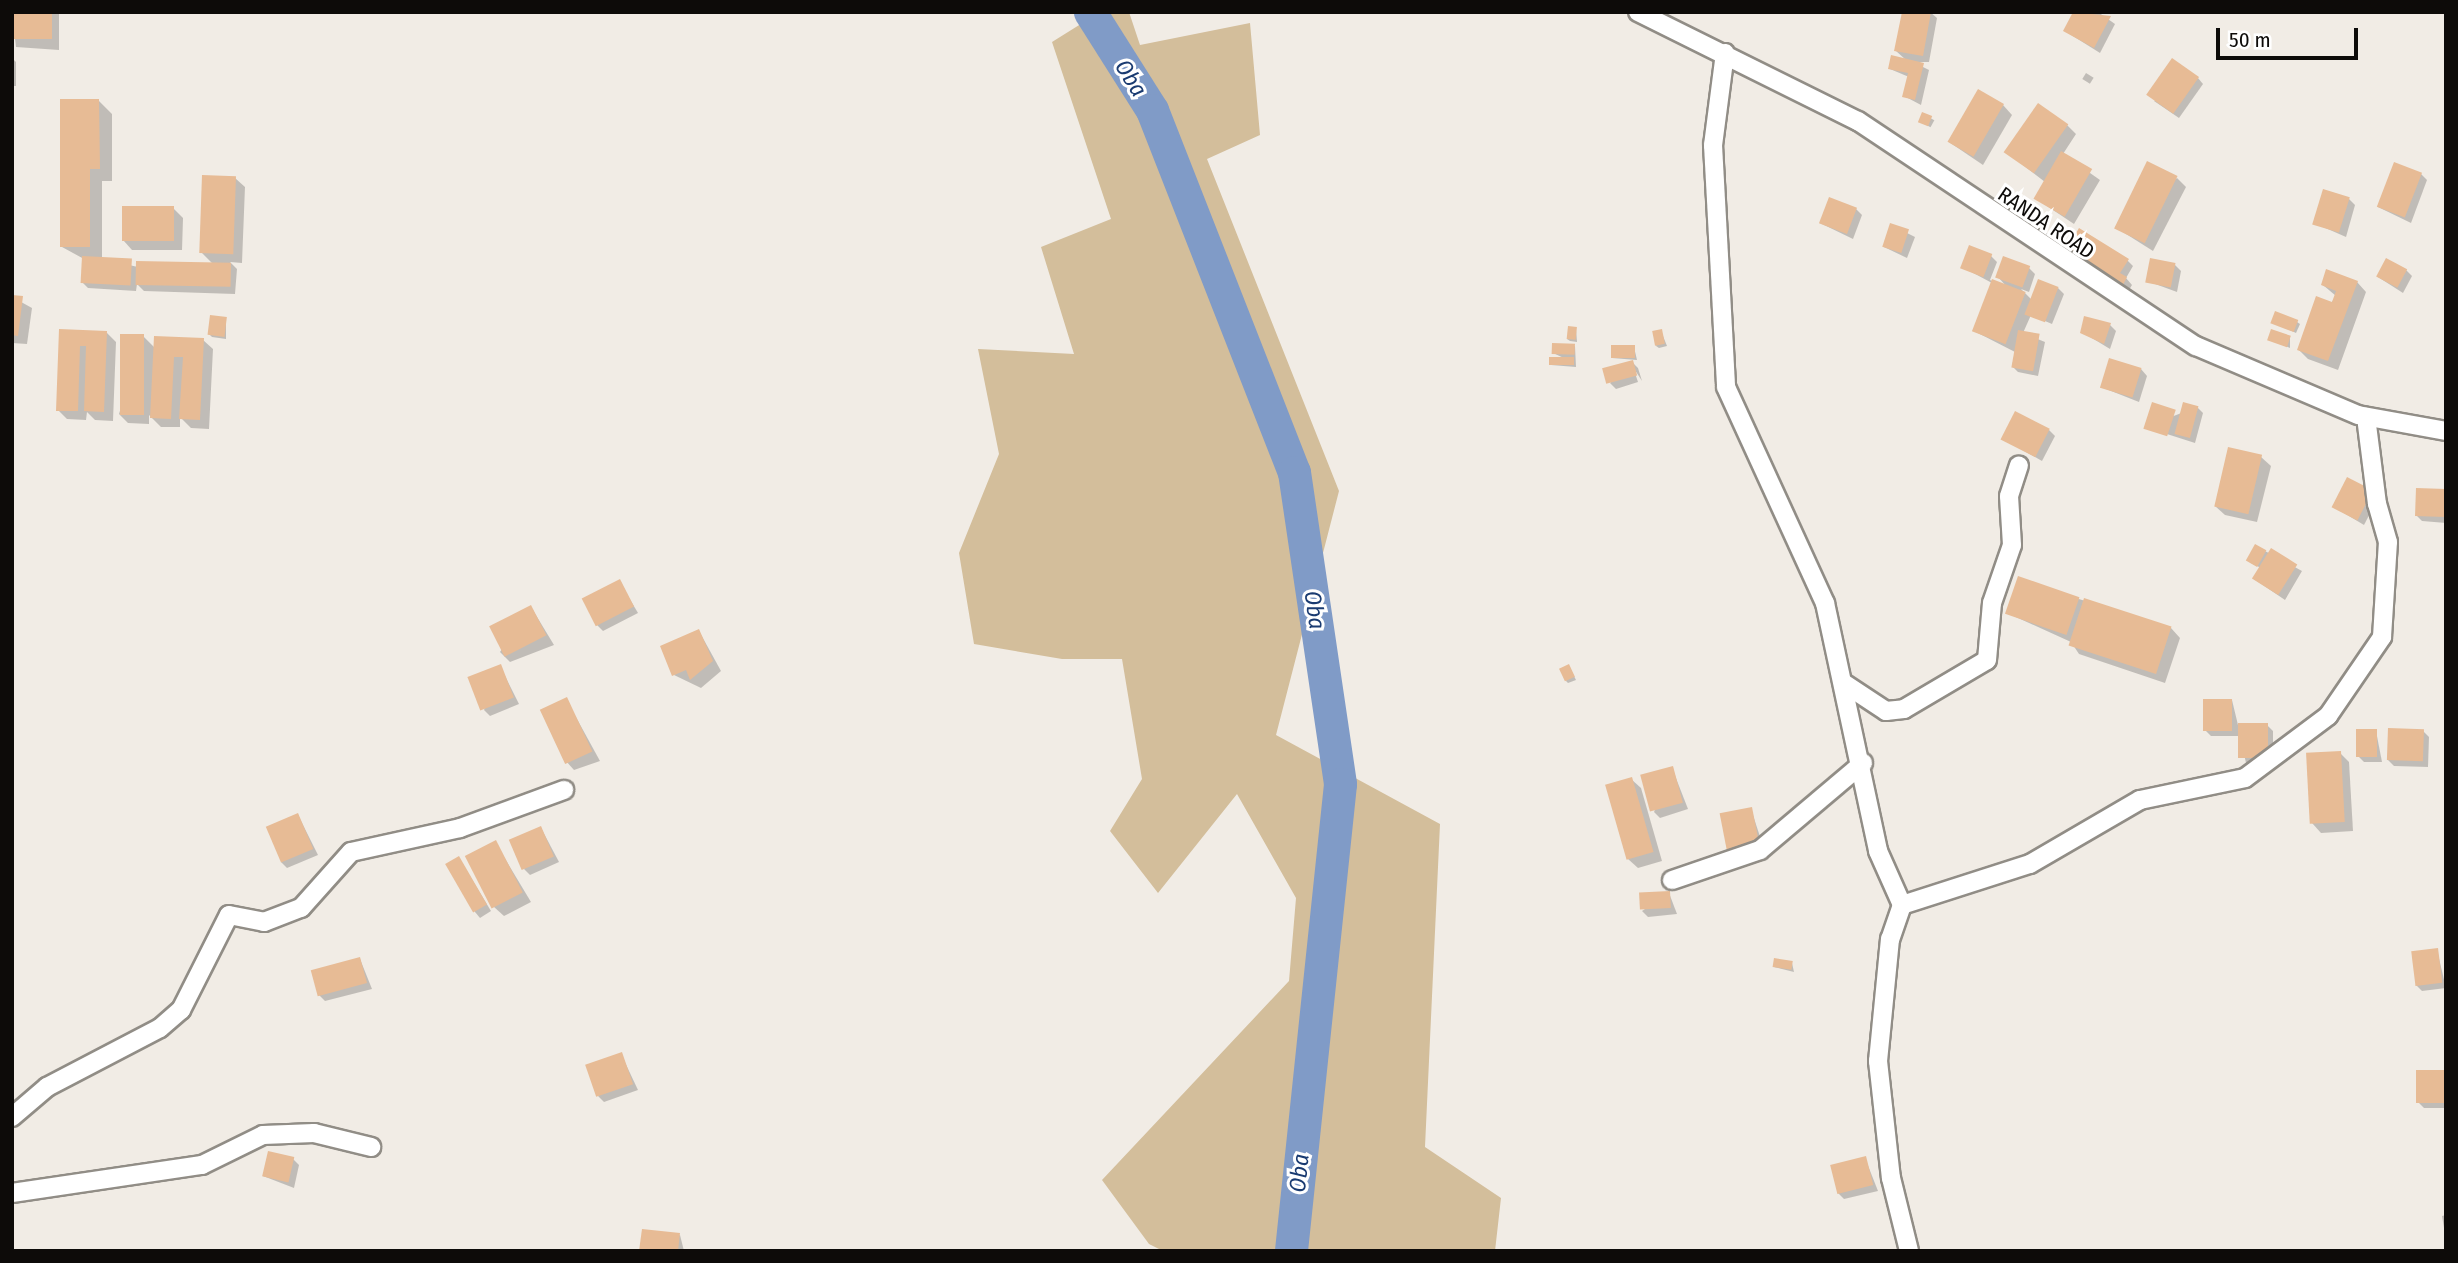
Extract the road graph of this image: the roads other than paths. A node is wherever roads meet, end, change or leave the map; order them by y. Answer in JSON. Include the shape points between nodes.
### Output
{"nodes":[{"id":1,"x":1638,"y":12,"type":"edge"},
{"id":2,"x":1725,"y":53,"type":"junction"},
{"id":3,"x":2366,"y":417,"type":"junction"},
{"id":4,"x":2446,"y":431,"type":"edge"},
{"id":5,"x":2019,"y":466,"type":"dead end"},
{"id":6,"x":1845,"y":684,"type":"junction"},
{"id":7,"x":1863,"y":763,"type":"junction"},
{"id":8,"x":565,"y":790,"type":"dead end"},
{"id":9,"x":1672,"y":880,"type":"dead end"},
{"id":10,"x":1902,"y":905,"type":"junction"},
{"id":11,"x":12,"y":1117,"type":"edge"},
{"id":12,"x":371,"y":1147,"type":"dead end"},
{"id":13,"x":12,"y":1193,"type":"edge"},
{"id":14,"x":1909,"y":1251,"type":"edge"}],
"edges":[{"from":1,"to":2,"type":"street","name":"RANDA ROAD"},
{"from":2,"to":3,"type":"street","name":"RANDA ROAD","via":[[1858,121],[2150,320],[2266,381]]},
{"from":2,"to":6,"type":"street","via":[[1713,145],[1726,387],[1819,588]]},
{"from":3,"to":4,"type":"street","name":"RANDA ROAD"},
{"from":3,"to":10,"type":"street","via":[[2376,504],[2388,542],[2382,637],[2328,716],[2245,778],[2140,800],[2030,864]]},
{"from":5,"to":6,"type":"street","via":[[2009,496],[2012,545],[1993,603],[1987,660],[1904,709],[1886,711]]},
{"from":6,"to":7,"type":"street"},
{"from":7,"to":9,"type":"street","via":[[1760,850]]},
{"from":7,"to":10,"type":"street","via":[[1878,851]]},
{"from":8,"to":11,"type":"street","via":[[460,828],[351,852],[301,908],[264,922],[229,915],[181,1010],[160,1028],[47,1087]]},
{"from":10,"to":14,"type":"street","via":[[1890,939],[1878,1087]]},
{"from":12,"to":13,"type":"street","via":[[314,1133],[263,1135],[201,1165]]}]}
